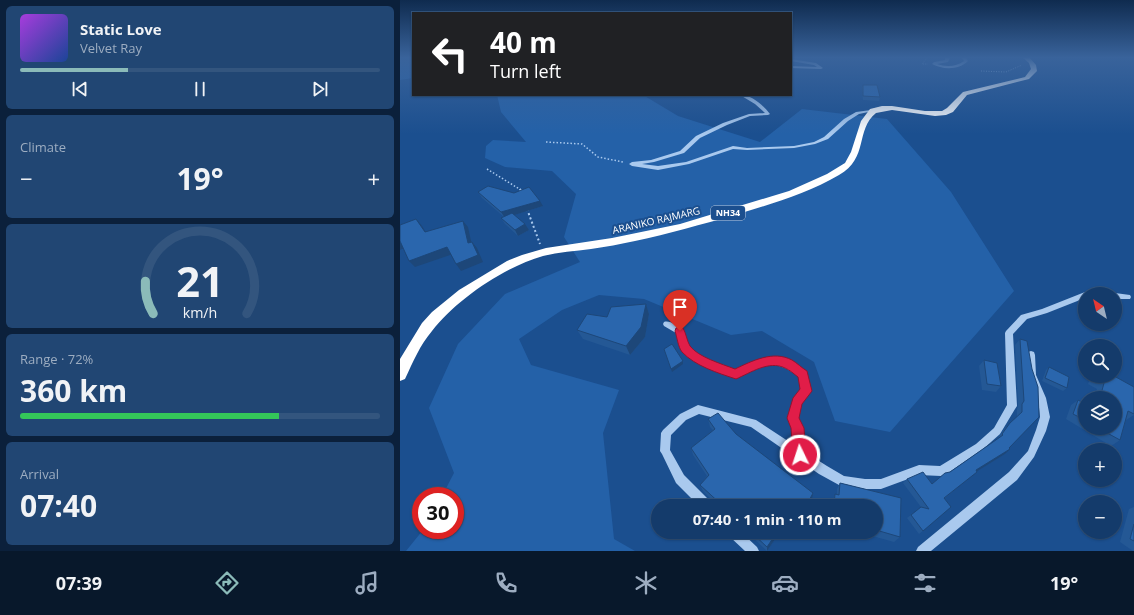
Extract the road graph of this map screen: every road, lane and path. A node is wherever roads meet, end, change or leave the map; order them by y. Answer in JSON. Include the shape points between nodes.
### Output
{"nodes":[{"id":1,"x":1008,"y":83,"type":"edge"},
{"id":2,"x":744,"y":96,"type":"edge"},
{"id":3,"x":871,"y":111,"type":"junction"},
{"id":4,"x":546,"y":142,"type":"dead end"},
{"id":5,"x":632,"y":164,"type":"junction"},
{"id":6,"x":487,"y":169,"type":"dead end"},
{"id":7,"x":523,"y":196,"type":"edge"},
{"id":8,"x":527,"y":209,"type":"edge"},
{"id":9,"x":544,"y":252,"type":"junction"},
{"id":10,"x":1122,"y":297,"type":"edge"},
{"id":11,"x":1127,"y":297,"type":"dead end"},
{"id":12,"x":1078,"y":298,"type":"edge"},
{"id":13,"x":668,"y":324,"type":"dead end"},
{"id":14,"x":1031,"y":355,"type":"edge"},
{"id":15,"x":400,"y":374,"type":"edge"},
{"id":16,"x":800,"y":455,"type":"junction"},
{"id":17,"x":700,"y":499,"type":"edge"},
{"id":18,"x":741,"y":539,"type":"edge"},
{"id":19,"x":753,"y":551,"type":"edge"},
{"id":20,"x":922,"y":551,"type":"edge"}],
"edges":[{"from":1,"to":3,"type":"highway","via":[[965,93],[950,110],[938,114],[890,107]]},
{"from":2,"to":5,"type":"street","via":[[764,107],[768,114],[749,115],[725,124],[698,137],[682,152]]},
{"from":3,"to":5,"type":"street","via":[[858,113],[826,138],[815,143],[794,147],[734,147],[687,163],[658,168]]},
{"from":3,"to":9,"type":"highway","name":"ARANIKO RAJMARG","number":"NH34","via":[[866,117],[848,164],[812,185],[764,203],[651,234]]},
{"from":4,"to":5,"type":"path","via":[[582,144],[598,157]]},
{"from":6,"to":7,"type":"path","via":[[521,189]]},
{"from":8,"to":9,"type":"path","via":[[535,235]]},
{"from":9,"to":15,"type":"highway","name":"ARANIKO RAJMARG","number":"NH34","via":[[513,263],[448,306],[428,326]]},
{"from":10,"to":11,"type":"street"},
{"from":12,"to":16,"type":"street","via":[[1024,317],[1009,333],[1012,406],[997,431],[979,447],[941,471],[919,470],[880,484],[865,484],[843,481]]},
{"from":13,"to":16,"type":"street","via":[[680,331],[685,348],[718,368],[736,374],[758,363],[776,361],[788,364],[803,375],[806,391],[797,402],[793,418],[797,428]]},
{"from":14,"to":20,"type":"street","via":[[1032,375],[1042,398],[1045,418],[1031,454],[1013,476]]},
{"from":16,"to":17,"type":"street","via":[[753,423],[698,409],[683,417],[666,433],[665,451],[680,479]]},
{"from":18,"to":19,"type":"street"}]}
